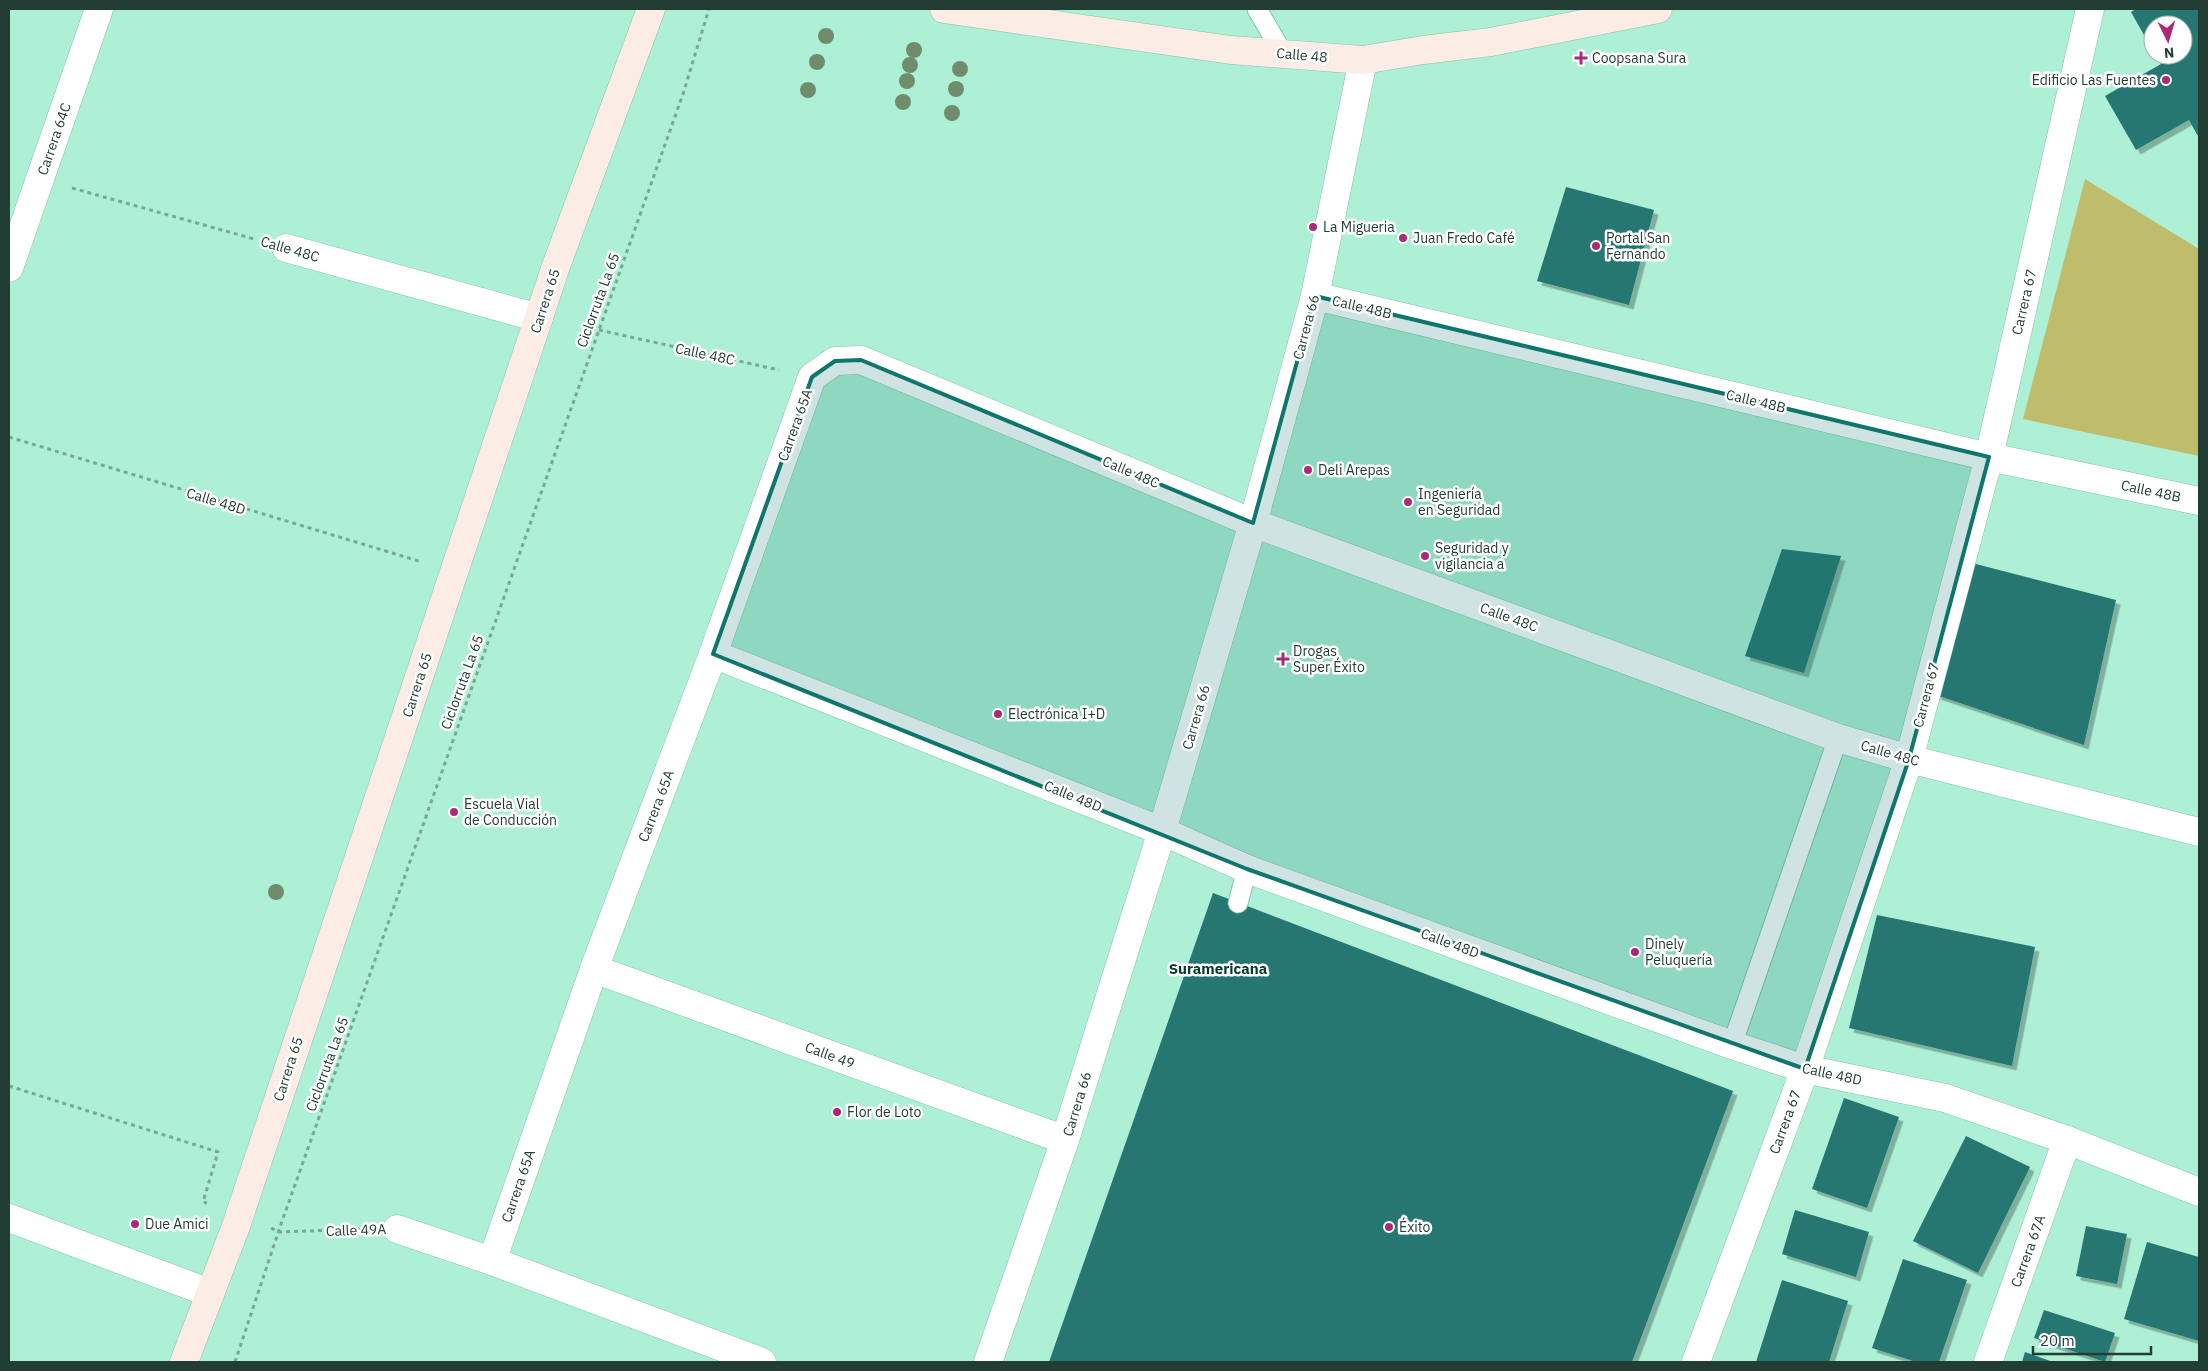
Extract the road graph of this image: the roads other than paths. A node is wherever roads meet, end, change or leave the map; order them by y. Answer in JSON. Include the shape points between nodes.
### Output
{"nodes":[{"id":1,"x":99,"y":9,"type":"edge"},
{"id":2,"x":650,"y":9,"type":"edge"},
{"id":3,"x":944,"y":9,"type":"edge"},
{"id":4,"x":1256,"y":9,"type":"edge"},
{"id":5,"x":1658,"y":9,"type":"edge"},
{"id":6,"x":2090,"y":9,"type":"edge"},
{"id":7,"x":1282,"y":52,"type":"junction"},
{"id":8,"x":1364,"y":60,"type":"junction"},
{"id":9,"x":286,"y":248,"type":"road end"},
{"id":10,"x":9,"y":268,"type":"edge"},
{"id":11,"x":1315,"y":296,"type":"junction"},
{"id":12,"x":539,"y":318,"type":"junction"},
{"id":13,"x":834,"y":361,"type":"joint"},
{"id":14,"x":1989,"y":457,"type":"junction"},
{"id":15,"x":2199,"y":501,"type":"edge"},
{"id":16,"x":1253,"y":523,"type":"junction"},
{"id":17,"x":713,"y":654,"type":"junction"},
{"id":18,"x":1838,"y":738,"type":"junction"},
{"id":19,"x":1909,"y":759,"type":"junction"},
{"id":20,"x":1162,"y":831,"type":"junction"},
{"id":21,"x":2199,"y":832,"type":"edge"},
{"id":22,"x":1247,"y":869,"type":"junction"},
{"id":23,"x":1238,"y":903,"type":"dead end"},
{"id":24,"x":594,"y":969,"type":"junction"},
{"id":25,"x":1732,"y":1045,"type":"junction"},
{"id":26,"x":1804,"y":1070,"type":"junction"},
{"id":27,"x":1065,"y":1140,"type":"junction"},
{"id":28,"x":2068,"y":1140,"type":"junction"},
{"id":29,"x":2199,"y":1192,"type":"edge"},
{"id":30,"x":9,"y":1218,"type":"edge"},
{"id":31,"x":397,"y":1228,"type":"road end"},
{"id":32,"x":492,"y":1261,"type":"junction"},
{"id":33,"x":210,"y":1293,"type":"junction"},
{"id":34,"x":184,"y":1362,"type":"edge"},
{"id":35,"x":762,"y":1362,"type":"edge"},
{"id":36,"x":988,"y":1362,"type":"edge"},
{"id":37,"x":1696,"y":1362,"type":"edge"},
{"id":38,"x":1988,"y":1362,"type":"edge"}],
"edges":[{"from":1,"to":10,"type":"street","name":"Carrera 64C"},
{"from":2,"to":12,"type":"main road","name":"Carrera 65"},
{"from":3,"to":7,"type":"main road","name":"Calle 48","via":[[1231,50]]},
{"from":4,"to":7,"type":"lane"},
{"from":5,"to":8,"type":"main road","name":"Calle 48","via":[[1491,42]]},
{"from":6,"to":14,"type":"street","name":"Carrera 67"},
{"from":7,"to":8,"type":"main road","name":"Calle 48"},
{"from":8,"to":11,"type":"street","name":"Carrera 66"},
{"from":9,"to":12,"type":"street","name":"Calle 48C"},
{"from":11,"to":14,"type":"street","name":"Calle 48B"},
{"from":11,"to":16,"type":"street","name":"Carrera 66"},
{"from":12,"to":33,"type":"main road","name":"Carrera 65","via":[[240,1215]]},
{"from":13,"to":16,"type":"street","name":"Calle 48C","via":[[860,360]]},
{"from":13,"to":17,"type":"street","name":"Carrera 65A","via":[[812,377]]},
{"from":14,"to":15,"type":"street","name":"Calle 48B"},
{"from":14,"to":19,"type":"street","name":"Carrera 67"},
{"from":16,"to":18,"type":"street","name":"Calle 48C"},
{"from":16,"to":20,"type":"street","name":"Carrera 66"},
{"from":17,"to":20,"type":"street","name":"Calle 48D"},
{"from":17,"to":24,"type":"street","name":"Carrera 65A"},
{"from":18,"to":19,"type":"street","name":"Calle 48C"},
{"from":18,"to":25,"type":"lane"},
{"from":19,"to":21,"type":"street","name":"Calle 48C"},
{"from":19,"to":26,"type":"street","name":"Carrera 67"},
{"from":20,"to":22,"type":"street","name":"Calle 48D"},
{"from":20,"to":27,"type":"street","name":"Carrera 66"},
{"from":22,"to":23,"type":"lane"},
{"from":22,"to":25,"type":"street","name":"Calle 48D"},
{"from":24,"to":27,"type":"street","name":"Calle 49"},
{"from":24,"to":32,"type":"street","name":"Carrera 65A"},
{"from":25,"to":26,"type":"street","name":"Calle 48D"},
{"from":26,"to":28,"type":"street","name":"Calle 48D","via":[[1946,1098]]},
{"from":26,"to":37,"type":"street","name":"Carrera 67"},
{"from":27,"to":36,"type":"street","name":"Carrera 66"},
{"from":28,"to":29,"type":"street","name":"Calle 48D"},
{"from":28,"to":38,"type":"street","name":"Carrera 67A"},
{"from":30,"to":33,"type":"street"},
{"from":31,"to":32,"type":"street","name":"Calle 49A"},
{"from":32,"to":35,"type":"street","name":"Calle 49A"},
{"from":33,"to":34,"type":"main road","name":"Carrera 65"}]}
